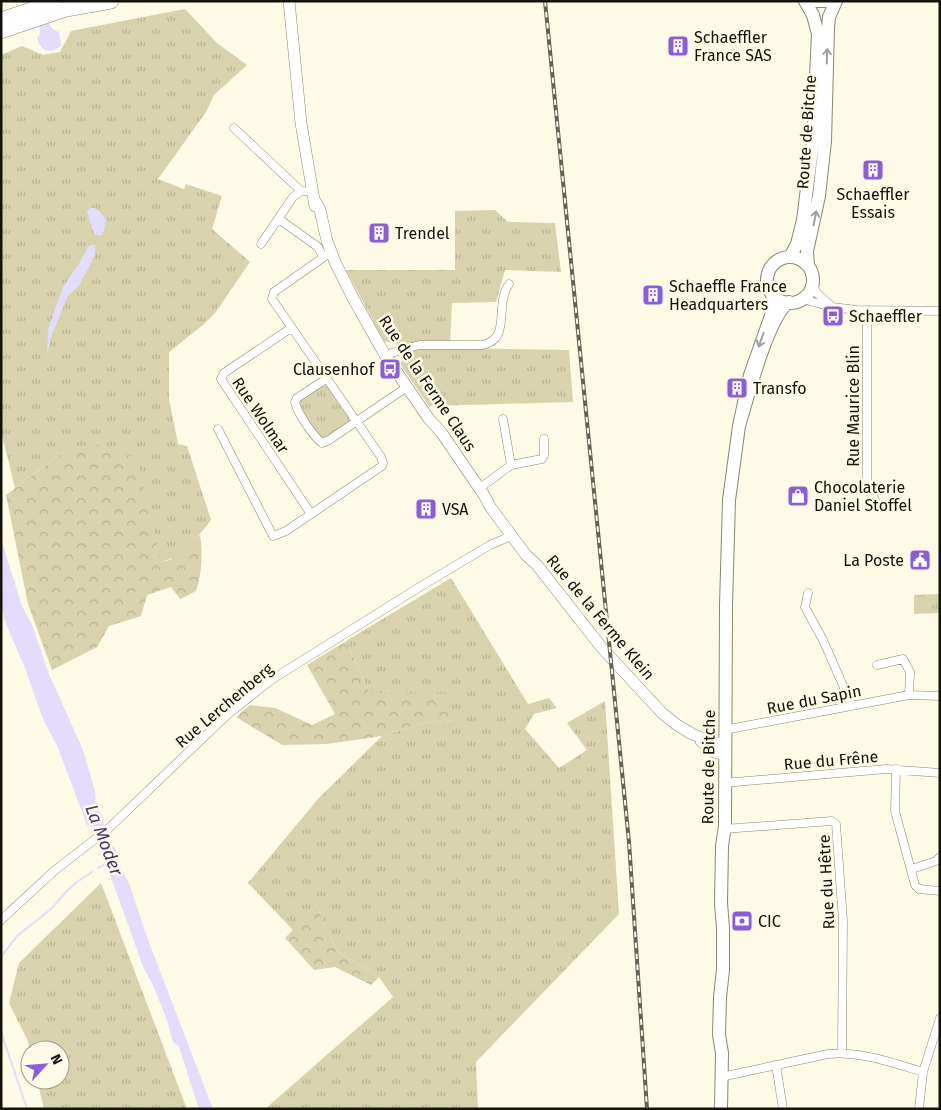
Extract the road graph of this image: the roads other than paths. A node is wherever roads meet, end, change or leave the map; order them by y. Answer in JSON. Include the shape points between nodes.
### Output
{"nodes":[{"id":1,"x":58,"y":1,"type":"edge"},
{"id":2,"x":111,"y":1,"type":"edge"},
{"id":3,"x":289,"y":1,"type":"edge"},
{"id":4,"x":805,"y":1,"type":"edge"},
{"id":5,"x":813,"y":1,"type":"edge"},
{"id":6,"x":835,"y":1,"type":"edge"},
{"id":7,"x":1,"y":20,"type":"edge"},
{"id":8,"x":1,"y":31,"type":"edge"},
{"id":9,"x":234,"y":128,"type":"dead end"},
{"id":10,"x":310,"y":195,"type":"junction"},
{"id":11,"x":279,"y":219,"type":"junction"},
{"id":12,"x":262,"y":244,"type":"dead end"},
{"id":13,"x":327,"y":255,"type":"junction"},
{"id":14,"x":790,"y":257,"type":"junction"},
{"id":15,"x":808,"y":266,"type":"junction"},
{"id":16,"x":509,"y":284,"type":"dead end"},
{"id":17,"x":812,"y":284,"type":"junction"},
{"id":18,"x":772,"y":293,"type":"junction"},
{"id":19,"x":794,"y":301,"type":"junction"},
{"id":20,"x":832,"y":307,"type":"junction"},
{"id":21,"x":867,"y":310,"type":"junction"},
{"id":22,"x":940,"y":311,"type":"edge"},
{"id":23,"x":291,"y":328,"type":"junction"},
{"id":24,"x":385,"y":355,"type":"junction"},
{"id":25,"x":326,"y":379,"type":"junction"},
{"id":26,"x":407,"y":387,"type":"junction"},
{"id":27,"x":503,"y":419,"type":"dead end"},
{"id":28,"x":356,"y":422,"type":"junction"},
{"id":29,"x":739,"y":426,"type":"junction"},
{"id":30,"x":218,"y":429,"type":"dead end"},
{"id":31,"x":544,"y":439,"type":"dead end"},
{"id":32,"x":511,"y":465,"type":"junction"},
{"id":33,"x":480,"y":488,"type":"junction"},
{"id":34,"x":875,"y":500,"type":"dead end"},
{"id":35,"x":311,"y":514,"type":"junction"},
{"id":36,"x":509,"y":533,"type":"junction"},
{"id":37,"x":808,"y":593,"type":"dead end"},
{"id":38,"x":877,"y":666,"type":"dead end"},
{"id":39,"x":909,"y":695,"type":"junction"},
{"id":40,"x":940,"y":696,"type":"edge"},
{"id":41,"x":852,"y":706,"type":"junction"},
{"id":42,"x":724,"y":730,"type":"junction"},
{"id":43,"x":724,"y":749,"type":"junction"},
{"id":44,"x":896,"y":769,"type":"junction"},
{"id":45,"x":940,"y":773,"type":"edge"},
{"id":46,"x":724,"y":783,"type":"junction"},
{"id":47,"x":724,"y":829,"type":"junction"},
{"id":48,"x":940,"y":857,"type":"edge"},
{"id":49,"x":912,"y":869,"type":"junction"},
{"id":50,"x":940,"y":891,"type":"edge"},
{"id":51,"x":1,"y":920,"type":"edge"},
{"id":52,"x":940,"y":1018,"type":"edge"},
{"id":53,"x":842,"y":1053,"type":"junction"},
{"id":54,"x":776,"y":1065,"type":"junction"},
{"id":55,"x":923,"y":1072,"type":"junction"},
{"id":56,"x":721,"y":1078,"type":"junction"},
{"id":57,"x":721,"y":1109,"type":"edge"},
{"id":58,"x":783,"y":1109,"type":"edge"},
{"id":59,"x":919,"y":1109,"type":"edge"}],
"edges":[{"from":1,"to":7,"type":"highway"},
{"from":2,"to":8,"type":"highway","via":[[66,9]]},
{"from":3,"to":10,"type":"street","name":"Rue de la Ferme Claus"},
{"from":4,"to":14,"type":"main road","name":"Route de Bitche","via":[[814,15],[818,34],[813,140],[803,220]]},
{"from":5,"to":6,"type":"main road"},
{"from":15,"to":6,"type":"main road","name":"Route de Bitche","one_way":true,"via":[[819,196],[829,22]]},
{"from":9,"to":10,"type":"street"},
{"from":10,"to":11,"type":"street","via":[[293,198]]},
{"from":10,"to":13,"type":"street","name":"Rue de la Ferme Claus","via":[[325,227]]},
{"from":11,"to":12,"type":"street"},
{"from":11,"to":13,"type":"street"},
{"from":13,"to":23,"type":"street","via":[[273,294],[274,302]]},
{"from":13,"to":24,"type":"street","name":"Rue de la Ferme Claus"},
{"from":14,"to":15,"type":"main road","via":[[800,259]]},
{"from":14,"to":18,"type":"main road","via":[[777,261],[770,270],[767,281]]},
{"from":15,"to":17,"type":"main road"},
{"from":16,"to":24,"type":"street","via":[[503,293],[500,333],[492,342],[419,344]]},
{"from":17,"to":19,"type":"main road","via":[[809,292]]},
{"from":17,"to":20,"type":"street"},
{"from":18,"to":19,"type":"main road","via":[[779,300]]},
{"from":18,"to":29,"type":"main road","name":"Route de Bitche","one_way":true,"via":[[772,313],[750,375]]},
{"from":19,"to":20,"type":"street"},
{"from":19,"to":29,"type":"main road","name":"Route de Bitche","via":[[783,307],[766,342]]},
{"from":20,"to":21,"type":"street"},
{"from":21,"to":22,"type":"street"},
{"from":21,"to":34,"type":"street","name":"Rue Maurice Blin","via":[[866,484]]},
{"from":23,"to":25,"type":"street"},
{"from":23,"to":35,"type":"street","name":"Rue Wolmar","via":[[224,373],[221,380]]},
{"from":24,"to":26,"type":"street","name":"Rue de la Ferme Claus"},
{"from":25,"to":28,"type":"street"},
{"from":25,"to":28,"type":"street","via":[[295,402],[317,439],[324,443]]},
{"from":26,"to":28,"type":"street"},
{"from":26,"to":33,"type":"street","name":"Rue de la Ferme Claus"},
{"from":27,"to":32,"type":"street"},
{"from":28,"to":35,"type":"street","via":[[382,460],[382,466]]},
{"from":29,"to":42,"type":"main road","name":"Route de Bitche","via":[[729,500]]},
{"from":30,"to":35,"type":"street","via":[[273,536],[286,532]]},
{"from":31,"to":32,"type":"street","via":[[542,459]]},
{"from":32,"to":33,"type":"street"},
{"from":33,"to":36,"type":"street","name":"Rue de la Ferme Claus"},
{"from":36,"to":43,"type":"street","name":"Rue de la Ferme Klein","via":[[611,658],[662,713],[710,749]]},
{"from":36,"to":51,"type":"street","name":"Rue Lerchenberg","via":[[271,680],[213,728],[107,830],[54,871]]},
{"from":37,"to":41,"type":"street","via":[[805,607]]},
{"from":38,"to":39,"type":"street","name":"Rue du Sapin","via":[[903,660],[910,672]]},
{"from":39,"to":40,"type":"street","name":"Rue du Sapin"},
{"from":39,"to":41,"type":"street","name":"Rue du Sapin"},
{"from":41,"to":42,"type":"street","name":"Rue du Sapin"},
{"from":42,"to":43,"type":"main road","name":"Route de Bitche"},
{"from":43,"to":46,"type":"main road","name":"Route de Bitche"},
{"from":44,"to":45,"type":"street","name":"Rue du Frêne"},
{"from":44,"to":46,"type":"street","name":"Rue du Frêne"},
{"from":44,"to":49,"type":"street","via":[[896,811]]},
{"from":46,"to":47,"type":"main road","name":"Route de Bitche"},
{"from":47,"to":53,"type":"street","name":"Rue du Hêtre","via":[[832,821],[836,824],[843,921]]},
{"from":47,"to":56,"type":"main road","name":"Route de Bitche","via":[[719,1035]]},
{"from":48,"to":49,"type":"street"},
{"from":49,"to":50,"type":"street","via":[[919,889]]},
{"from":52,"to":55,"type":"street"},
{"from":53,"to":54,"type":"street"},
{"from":53,"to":55,"type":"street","via":[[862,1055]]},
{"from":54,"to":56,"type":"street"},
{"from":54,"to":58,"type":"street"},
{"from":55,"to":59,"type":"street"},
{"from":56,"to":57,"type":"main road","name":"Route de Bitche"}]}
